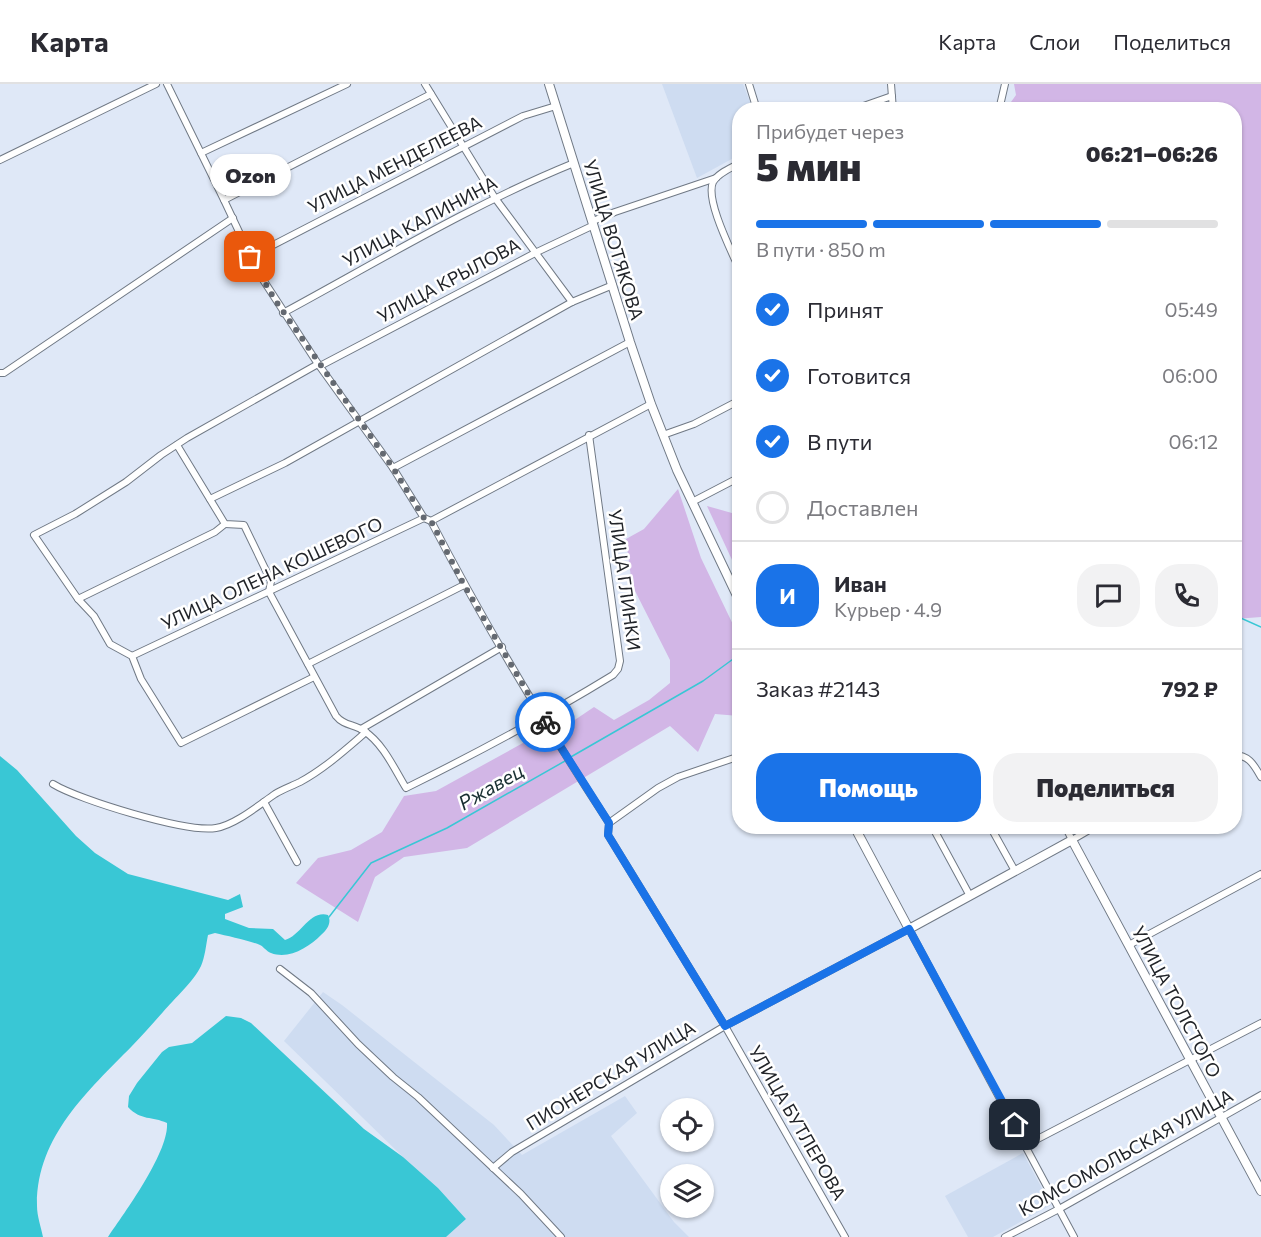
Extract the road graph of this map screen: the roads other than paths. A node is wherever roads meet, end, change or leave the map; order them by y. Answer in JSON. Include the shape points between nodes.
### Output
{"nodes":[{"id":1,"x":156,"y":84,"type":"edge"},
{"id":2,"x":166,"y":84,"type":"edge"},
{"id":3,"x":347,"y":84,"type":"edge"},
{"id":4,"x":425,"y":84,"type":"edge"},
{"id":5,"x":549,"y":84,"type":"edge"},
{"id":6,"x":749,"y":84,"type":"edge"},
{"id":7,"x":891,"y":84,"type":"edge"},
{"id":8,"x":1005,"y":84,"type":"edge"},
{"id":9,"x":431,"y":94,"type":"junction"},
{"id":10,"x":892,"y":96,"type":"junction"},
{"id":11,"x":755,"y":102,"type":"edge"},
{"id":12,"x":875,"y":102,"type":"edge"},
{"id":13,"x":892,"y":102,"type":"edge"},
{"id":14,"x":1001,"y":102,"type":"edge"},
{"id":15,"x":556,"y":105,"type":"junction"},
{"id":16,"x":464,"y":147,"type":"junction"},
{"id":17,"x":201,"y":153,"type":"junction"},
{"id":18,"x":0,"y":160,"type":"edge"},
{"id":19,"x":574,"y":163,"type":"junction"},
{"id":20,"x":732,"y":169,"type":"edge"},
{"id":21,"x":714,"y":181,"type":"junction"},
{"id":22,"x":495,"y":198,"type":"junction"},
{"id":23,"x":224,"y":200,"type":"junction"},
{"id":24,"x":233,"y":218,"type":"junction"},
{"id":25,"x":593,"y":223,"type":"junction"},
{"id":26,"x":732,"y":251,"type":"edge"},
{"id":27,"x":537,"y":252,"type":"junction"},
{"id":28,"x":250,"y":257,"type":"junction"},
{"id":29,"x":613,"y":285,"type":"junction"},
{"id":30,"x":572,"y":302,"type":"junction"},
{"id":31,"x":283,"y":313,"type":"junction"},
{"id":32,"x":630,"y":342,"type":"junction"},
{"id":33,"x":319,"y":365,"type":"junction"},
{"id":34,"x":1,"y":372,"type":"edge"},
{"id":35,"x":651,"y":404,"type":"junction"},
{"id":36,"x":732,"y":404,"type":"edge"},
{"id":37,"x":359,"y":420,"type":"junction"},
{"id":38,"x":590,"y":435,"type":"junction"},
{"id":39,"x":663,"y":435,"type":"junction"},
{"id":40,"x":177,"y":445,"type":"junction"},
{"id":41,"x":393,"y":468,"type":"junction"},
{"id":42,"x":732,"y":481,"type":"edge"},
{"id":43,"x":210,"y":499,"type":"junction"},
{"id":44,"x":692,"y":502,"type":"junction"},
{"id":45,"x":428,"y":519,"type":"junction"},
{"id":46,"x":225,"y":524,"type":"junction"},
{"id":47,"x":464,"y":585,"type":"junction"},
{"id":48,"x":732,"y":585,"type":"edge"},
{"id":49,"x":269,"y":592,"type":"junction"},
{"id":50,"x":78,"y":599,"type":"junction"},
{"id":51,"x":502,"y":647,"type":"junction"},
{"id":52,"x":132,"y":656,"type":"junction"},
{"id":53,"x":308,"y":664,"type":"junction"},
{"id":54,"x":314,"y":677,"type":"junction"},
{"id":55,"x":542,"y":717,"type":"junction"},
{"id":56,"x":364,"y":731,"type":"junction"},
{"id":57,"x":1242,"y":755,"type":"edge"},
{"id":58,"x":732,"y":759,"type":"edge"},
{"id":59,"x":1261,"y":777,"type":"edge"},
{"id":60,"x":53,"y":784,"type":"dead end"},
{"id":61,"x":264,"y":802,"type":"junction"},
{"id":62,"x":609,"y":823,"type":"junction"},
{"id":63,"x":858,"y":834,"type":"edge"},
{"id":64,"x":936,"y":834,"type":"edge"},
{"id":65,"x":994,"y":834,"type":"edge"},
{"id":66,"x":1069,"y":834,"type":"edge"},
{"id":67,"x":1082,"y":834,"type":"edge"},
{"id":68,"x":1072,"y":840,"type":"junction"},
{"id":69,"x":297,"y":862,"type":"dead end"},
{"id":70,"x":1015,"y":871,"type":"junction"},
{"id":71,"x":1261,"y":874,"type":"edge"},
{"id":72,"x":970,"y":896,"type":"junction"},
{"id":73,"x":909,"y":929,"type":"junction"},
{"id":74,"x":1129,"y":945,"type":"junction"},
{"id":75,"x":280,"y":969,"type":"dead end"},
{"id":76,"x":1261,"y":1023,"type":"edge"},
{"id":77,"x":725,"y":1026,"type":"junction"},
{"id":78,"x":1191,"y":1059,"type":"junction"},
{"id":79,"x":1261,"y":1095,"type":"edge"},
{"id":80,"x":1221,"y":1117,"type":"junction"},
{"id":81,"x":1026,"y":1146,"type":"junction"},
{"id":82,"x":493,"y":1168,"type":"junction"},
{"id":83,"x":1261,"y":1191,"type":"edge"},
{"id":84,"x":1059,"y":1209,"type":"junction"},
{"id":85,"x":561,"y":1237,"type":"edge"},
{"id":86,"x":845,"y":1237,"type":"edge"},
{"id":87,"x":1005,"y":1237,"type":"edge"},
{"id":88,"x":1074,"y":1237,"type":"edge"}],
"edges":[{"from":1,"to":18,"type":"street"},
{"from":2,"to":17,"type":"street","name":"УЛИЦА БУТЛЕРОВА"},
{"from":3,"to":17,"type":"street"},
{"from":4,"to":9,"type":"street"},
{"from":5,"to":15,"type":"street","name":"УЛИЦА ВОТЯКОВА"},
{"from":6,"to":11,"type":"street"},
{"from":7,"to":10,"type":"street"},
{"from":8,"to":14,"type":"street"},
{"from":9,"to":16,"type":"street"},
{"from":9,"to":23,"type":"street"},
{"from":10,"to":12,"type":"street"},
{"from":10,"to":13,"type":"street"},
{"from":15,"to":16,"type":"street","name":"УЛИЦА МЕНДЕЛЕЕВА","via":[[523,116]]},
{"from":15,"to":19,"type":"street","name":"УЛИЦА ВОТЯКОВА"},
{"from":16,"to":22,"type":"street"},
{"from":16,"to":28,"type":"street","name":"УЛИЦА МЕНДЕЛЕЕВА"},
{"from":17,"to":23,"type":"street","name":"УЛИЦА БУТЛЕРОВА"},
{"from":19,"to":22,"type":"street","name":"УЛИЦА КАЛИНИНА"},
{"from":19,"to":25,"type":"street","name":"УЛИЦА ВОТЯКОВА"},
{"from":20,"to":21,"type":"street","name":"УЛИЦА КРЫЛОВА"},
{"from":21,"to":25,"type":"street","name":"УЛИЦА КРЫЛОВА","via":[[615,212]]},
{"from":21,"to":26,"type":"street","via":[[714,207]]},
{"from":22,"to":27,"type":"street"},
{"from":22,"to":31,"type":"street","name":"УЛИЦА КАЛИНИНА"},
{"from":23,"to":24,"type":"street","name":"УЛИЦА БУТЛЕРОВА"},
{"from":24,"to":28,"type":"street","name":"УЛИЦА БУТЛЕРОВА"},
{"from":24,"to":34,"type":"street"},
{"from":25,"to":27,"type":"street","name":"УЛИЦА КРЫЛОВА"},
{"from":25,"to":29,"type":"street","name":"УЛИЦА ВОТЯКОВА"},
{"from":27,"to":30,"type":"street"},
{"from":27,"to":33,"type":"street","name":"УЛИЦА КРЫЛОВА"},
{"from":28,"to":31,"type":"street","name":"УЛИЦА БУТЛЕРОВА"},
{"from":29,"to":30,"type":"street"},
{"from":29,"to":32,"type":"street","name":"УЛИЦА ВОТЯКОВА"},
{"from":30,"to":37,"type":"street"},
{"from":31,"to":33,"type":"street","name":"УЛИЦА БУТЛЕРОВА"},
{"from":32,"to":35,"type":"street","name":"УЛИЦА ВОТЯКОВА"},
{"from":32,"to":41,"type":"street"},
{"from":33,"to":37,"type":"street","name":"УЛИЦА БУТЛЕРОВА"},
{"from":33,"to":40,"type":"street","name":"УЛИЦА КРЫЛОВА"},
{"from":35,"to":38,"type":"street","name":"УЛИЦА ОЛЕНА КОШЕВОГО"},
{"from":35,"to":39,"type":"street","name":"УЛИЦА ВОТЯКОВА"},
{"from":36,"to":39,"type":"street"},
{"from":37,"to":41,"type":"street","name":"УЛИЦА БУТЛЕРОВА"},
{"from":37,"to":43,"type":"street","via":[[285,463]]},
{"from":38,"to":45,"type":"street","name":"УЛИЦА ОЛЕНА КОШЕВОГО"},
{"from":38,"to":55,"type":"street","name":"УЛИЦА ГЛИНКИ","via":[[620,661],[613,675]]},
{"from":39,"to":44,"type":"street","name":"УЛИЦА ВОТЯКОВА"},
{"from":40,"to":43,"type":"street"},
{"from":40,"to":50,"type":"street","name":"УЛИЦА КРЫЛОВА","via":[[126,482],[34,536]]},
{"from":41,"to":45,"type":"street","name":"УЛИЦА БУТЛЕРОВА"},
{"from":42,"to":44,"type":"street"},
{"from":43,"to":46,"type":"street"},
{"from":44,"to":48,"type":"street","name":"УЛИЦА ВОТЯКОВА"},
{"from":45,"to":47,"type":"street","name":"УЛИЦА БУТЛЕРОВА"},
{"from":45,"to":49,"type":"street","name":"УЛИЦА ОЛЕНА КОШЕВОГО"},
{"from":46,"to":49,"type":"street","via":[[244,525],[271,581]]},
{"from":46,"to":50,"type":"street"},
{"from":47,"to":51,"type":"street","name":"УЛИЦА БУТЛЕРОВА"},
{"from":47,"to":53,"type":"street"},
{"from":49,"to":52,"type":"street","name":"УЛИЦА ОЛЕНА КОШЕВОГО"},
{"from":49,"to":53,"type":"street"},
{"from":50,"to":52,"type":"street","via":[[94,616],[110,644]]},
{"from":51,"to":55,"type":"street","name":"УЛИЦА БУТЛЕРОВА"},
{"from":51,"to":56,"type":"street"},
{"from":52,"to":54,"type":"street","via":[[141,679],[181,743]]},
{"from":53,"to":54,"type":"street"},
{"from":54,"to":56,"type":"street","via":[[341,722]]},
{"from":55,"to":56,"type":"street","name":"УЛИЦА ГЛИНКИ","via":[[406,788],[379,746]]},
{"from":55,"to":62,"type":"street","name":"УЛИЦА БУТЛЕРОВА"},
{"from":56,"to":61,"type":"street","via":[[334,759]]},
{"from":57,"to":59,"type":"street","via":[[1254,764]]},
{"from":58,"to":62,"type":"street","via":[[678,777]]},
{"from":60,"to":61,"type":"street","via":[[86,799],[203,829],[224,826]]},
{"from":61,"to":69,"type":"street"},
{"from":62,"to":77,"type":"street","name":"УЛИЦА БУТЛЕРОВА","via":[[608,835]]},
{"from":63,"to":73,"type":"street"},
{"from":64,"to":72,"type":"street"},
{"from":65,"to":70,"type":"street"},
{"from":66,"to":68,"type":"street","name":"УЛИЦА ТОЛСТОГО"},
{"from":67,"to":68,"type":"street","name":"ПИОНЕРСКАЯ УЛИЦА"},
{"from":68,"to":70,"type":"street","name":"ПИОНЕРСКАЯ УЛИЦА"},
{"from":68,"to":74,"type":"street","name":"УЛИЦА ТОЛСТОГО"},
{"from":70,"to":72,"type":"street","name":"ПИОНЕРСКАЯ УЛИЦА"},
{"from":71,"to":74,"type":"street"},
{"from":72,"to":73,"type":"street","name":"ПИОНЕРСКАЯ УЛИЦА"},
{"from":73,"to":77,"type":"street","name":"ПИОНЕРСКАЯ УЛИЦА"},
{"from":73,"to":81,"type":"street"},
{"from":74,"to":78,"type":"street","name":"УЛИЦА ТОЛСТОГО"},
{"from":75,"to":82,"type":"street"},
{"from":76,"to":78,"type":"street"},
{"from":77,"to":82,"type":"street","name":"ПИОНЕРСКАЯ УЛИЦА","via":[[512,1152]]},
{"from":77,"to":86,"type":"street","name":"УЛИЦА БУТЛЕРОВА"},
{"from":78,"to":80,"type":"street","name":"УЛИЦА ТОЛСТОГО"},
{"from":78,"to":81,"type":"street"},
{"from":79,"to":80,"type":"street","name":"КОМСОМОЛЬСКАЯ УЛИЦА"},
{"from":80,"to":83,"type":"street","name":"УЛИЦА ТОЛСТОГО"},
{"from":80,"to":84,"type":"street","name":"КОМСОМОЛЬСКАЯ УЛИЦА"},
{"from":81,"to":84,"type":"street"},
{"from":82,"to":85,"type":"street"},
{"from":84,"to":87,"type":"street","name":"КОМСОМОЛЬСКАЯ УЛИЦА"},
{"from":84,"to":88,"type":"street"}]}
